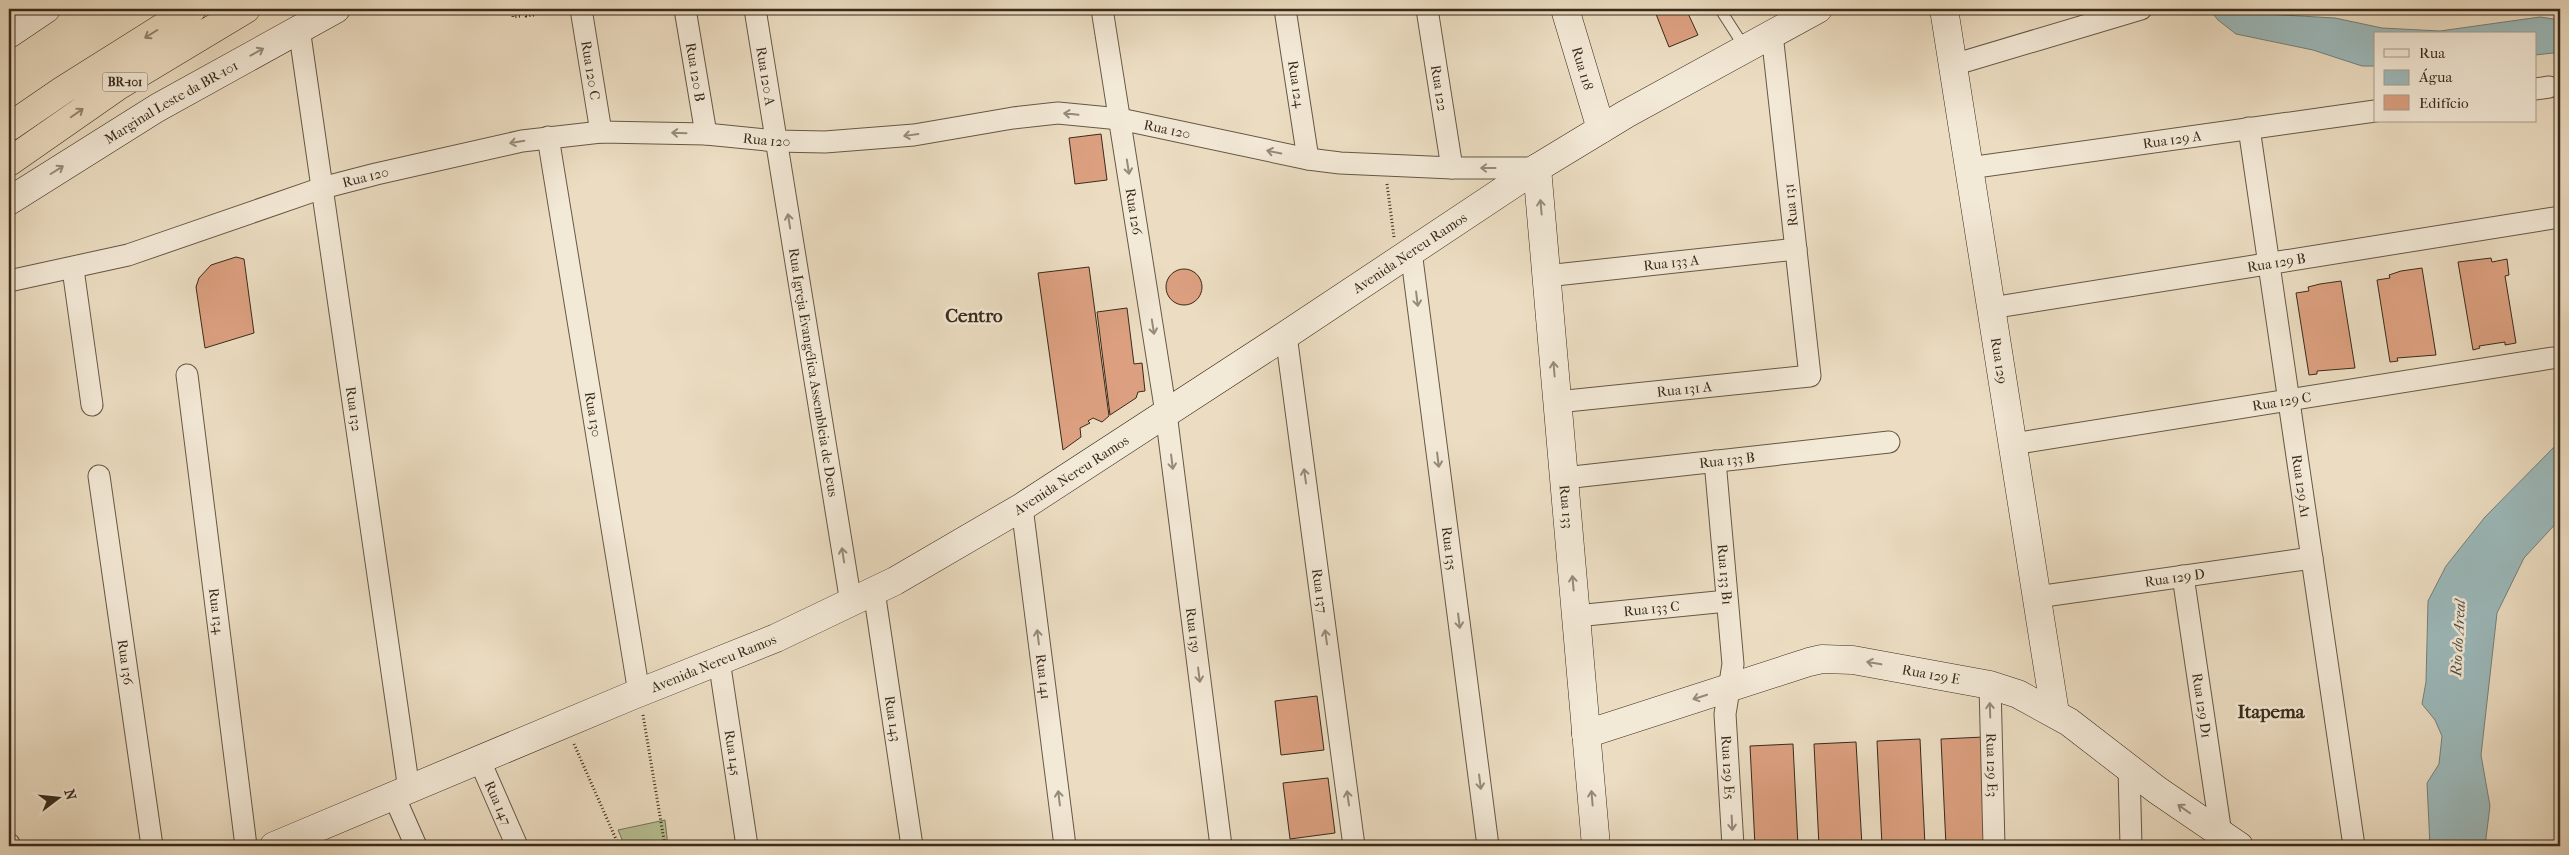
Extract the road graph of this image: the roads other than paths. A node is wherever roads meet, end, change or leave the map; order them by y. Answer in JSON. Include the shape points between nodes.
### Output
{"nodes":[{"id":1,"x":192,"y":9,"type":"edge"},
{"id":2,"x":246,"y":9,"type":"edge"},
{"id":3,"x":336,"y":9,"type":"edge"},
{"id":4,"x":581,"y":9,"type":"edge"},
{"id":5,"x":686,"y":9,"type":"edge"},
{"id":6,"x":755,"y":9,"type":"edge"},
{"id":7,"x":1102,"y":9,"type":"edge"},
{"id":8,"x":1284,"y":9,"type":"edge"},
{"id":9,"x":1427,"y":9,"type":"edge"},
{"id":10,"x":1565,"y":9,"type":"edge"},
{"id":11,"x":1720,"y":9,"type":"edge"},
{"id":12,"x":1818,"y":9,"type":"edge"},
{"id":13,"x":1944,"y":9,"type":"edge"},
{"id":14,"x":2141,"y":9,"type":"edge"},
{"id":15,"x":299,"y":28,"type":"junction"},
{"id":16,"x":1772,"y":34,"type":"junction"},
{"id":17,"x":1746,"y":48,"type":"junction"},
{"id":18,"x":1953,"y":65,"type":"junction"},
{"id":19,"x":2374,"y":111,"type":"edge"},
{"id":20,"x":1120,"y":119,"type":"junction"},
{"id":21,"x":9,"y":127,"type":"edge"},
{"id":22,"x":2249,"y":128,"type":"junction"},
{"id":23,"x":1601,"y":129,"type":"junction"},
{"id":24,"x":601,"y":132,"type":"junction"},
{"id":25,"x":706,"y":134,"type":"junction"},
{"id":26,"x":548,"y":137,"type":"junction"},
{"id":27,"x":776,"y":141,"type":"junction"},
{"id":28,"x":1308,"y":159,"type":"junction"},
{"id":29,"x":9,"y":162,"type":"edge"},
{"id":30,"x":1452,"y":168,"type":"junction"},
{"id":31,"x":1537,"y":168,"type":"junction"},
{"id":32,"x":1969,"y":168,"type":"junction"},
{"id":33,"x":322,"y":188,"type":"junction"},
{"id":34,"x":9,"y":201,"type":"edge"},
{"id":35,"x":2560,"y":218,"type":"edge"},
{"id":36,"x":1796,"y":249,"type":"junction"},
{"id":37,"x":1404,"y":255,"type":"junction"},
{"id":38,"x":2269,"y":264,"type":"junction"},
{"id":39,"x":73,"y":269,"type":"junction"},
{"id":40,"x":1546,"y":276,"type":"junction"},
{"id":41,"x":9,"y":281,"type":"edge"},
{"id":42,"x":1991,"y":308,"type":"junction"},
{"id":43,"x":1286,"y":335,"type":"junction"},
{"id":44,"x":2552,"y":358,"type":"dead end"},
{"id":45,"x":187,"y":375,"type":"dead end"},
{"id":46,"x":1810,"y":376,"type":"joint"},
{"id":47,"x":2289,"y":400,"type":"junction"},
{"id":48,"x":1557,"y":402,"type":"junction"},
{"id":49,"x":92,"y":405,"type":"dead end"},
{"id":50,"x":1166,"y":414,"type":"junction"},
{"id":51,"x":1889,"y":442,"type":"dead end"},
{"id":52,"x":2013,"y":444,"type":"junction"},
{"id":53,"x":1715,"y":461,"type":"junction"},
{"id":54,"x":99,"y":476,"type":"dead end"},
{"id":55,"x":1564,"y":478,"type":"junction"},
{"id":56,"x":1022,"y":507,"type":"junction"},
{"id":57,"x":2312,"y":558,"type":"junction"},
{"id":58,"x":2183,"y":576,"type":"junction"},
{"id":59,"x":863,"y":597,"type":"junction"},
{"id":60,"x":2037,"y":597,"type":"junction"},
{"id":61,"x":1727,"y":601,"type":"junction"},
{"id":62,"x":1576,"y":616,"type":"junction"},
{"id":63,"x":719,"y":660,"type":"junction"},
{"id":64,"x":1990,"y":685,"type":"junction"},
{"id":65,"x":1731,"y":688,"type":"junction"},
{"id":66,"x":639,"y":692,"type":"junction"},
{"id":67,"x":2055,"y":713,"type":"junction"},
{"id":68,"x":1586,"y":734,"type":"junction"},
{"id":69,"x":478,"y":759,"type":"junction"},
{"id":70,"x":2129,"y":768,"type":"junction"},
{"id":71,"x":402,"y":793,"type":"junction"},
{"id":72,"x":2230,"y":840,"type":"edge"},
{"id":73,"x":152,"y":846,"type":"edge"},
{"id":74,"x":246,"y":846,"type":"edge"},
{"id":75,"x":274,"y":846,"type":"edge"},
{"id":76,"x":416,"y":846,"type":"edge"},
{"id":77,"x":517,"y":846,"type":"edge"},
{"id":78,"x":747,"y":846,"type":"edge"},
{"id":79,"x":912,"y":846,"type":"edge"},
{"id":80,"x":1065,"y":846,"type":"edge"},
{"id":81,"x":1221,"y":846,"type":"edge"},
{"id":82,"x":1354,"y":846,"type":"edge"},
{"id":83,"x":1488,"y":846,"type":"edge"},
{"id":84,"x":1596,"y":846,"type":"edge"},
{"id":85,"x":1733,"y":846,"type":"edge"},
{"id":86,"x":1994,"y":846,"type":"edge"},
{"id":87,"x":2131,"y":846,"type":"edge"},
{"id":88,"x":2354,"y":846,"type":"edge"}],
"edges":[{"from":1,"to":21,"type":"highway","number":"BR-101","one_way":true},
{"from":29,"to":2,"type":"highway","number":"BR-101","one_way":true,"via":[[118,86]]},
{"from":3,"to":15,"type":"main road","name":"Marginal Leste da BR-101"},
{"from":4,"to":24,"type":"street","name":"Rua 120 C"},
{"from":5,"to":25,"type":"street","name":"Rua 120 B"},
{"from":6,"to":27,"type":"street","name":"Rua 120 A"},
{"from":7,"to":20,"type":"street","name":"Rua 126"},
{"from":8,"to":28,"type":"street","name":"Rua 124"},
{"from":9,"to":30,"type":"street","name":"Rua 122"},
{"from":10,"to":23,"type":"main road","name":"Rua 118"},
{"from":11,"to":17,"type":"lane"},
{"from":12,"to":16,"type":"main road","name":"Avenida Nereu Ramos"},
{"from":13,"to":18,"type":"main road","name":"Rua 129"},
{"from":14,"to":18,"type":"street"},
{"from":15,"to":33,"type":"street","name":"Rua 132"},
{"from":34,"to":15,"type":"main road","name":"Marginal Leste da BR-101","one_way":true,"via":[[149,113]]},
{"from":16,"to":17,"type":"main road","name":"Avenida Nereu Ramos"},
{"from":16,"to":36,"type":"street","name":"Rua 131"},
{"from":17,"to":23,"type":"main road","name":"Avenida Nereu Ramos"},
{"from":18,"to":32,"type":"main road","name":"Rua 129"},
{"from":19,"to":22,"type":"street","name":"Rua 129 A"},
{"from":20,"to":27,"type":"street","name":"Rua 120","one_way":true,"via":[[1036,114],[882,138]]},
{"from":28,"to":20,"type":"street","name":"Rua 120","one_way":true},
{"from":20,"to":50,"type":"street","name":"Rua 126","one_way":true},
{"from":22,"to":32,"type":"street","name":"Rua 129 A"},
{"from":22,"to":38,"type":"street","name":"Rua 129 A1"},
{"from":23,"to":31,"type":"main road","name":"Avenida Nereu Ramos"},
{"from":25,"to":24,"type":"street","name":"Rua 120","one_way":true},
{"from":24,"to":26,"type":"street","name":"Rua 120"},
{"from":25,"to":27,"type":"street","name":"Rua 120"},
{"from":26,"to":33,"type":"street","name":"Rua 120","one_way":true,"via":[[446,157]]},
{"from":26,"to":66,"type":"street","name":"Rua 130"},
{"from":59,"to":27,"type":"street","name":"Rua Igreja Evangélica Assembleia de Deus","one_way":true},
{"from":28,"to":30,"type":"street","name":"Rua 120"},
{"from":31,"to":30,"type":"street","name":"Rua 120","one_way":true},
{"from":31,"to":37,"type":"main road","name":"Avenida Nereu Ramos"},
{"from":40,"to":31,"type":"main road","name":"Rua 133","one_way":true},
{"from":32,"to":42,"type":"main road","name":"Rua 129"},
{"from":33,"to":39,"type":"street","name":"Rua 120","via":[[128,255]]},
{"from":33,"to":71,"type":"street","name":"Rua 132"},
{"from":35,"to":38,"type":"street","name":"Rua 129 B"},
{"from":36,"to":40,"type":"street","name":"Rua 133 A"},
{"from":36,"to":46,"type":"street","name":"Rua 131"},
{"from":37,"to":43,"type":"main road","name":"Avenida Nereu Ramos"},
{"from":37,"to":83,"type":"street","name":"Rua 135","one_way":true},
{"from":38,"to":42,"type":"street","name":"Rua 129 B"},
{"from":38,"to":47,"type":"street","name":"Rua 129 A1"},
{"from":39,"to":41,"type":"street","name":"Rua 120"},
{"from":39,"to":49,"type":"street"},
{"from":48,"to":40,"type":"main road","name":"Rua 133","one_way":true},
{"from":42,"to":52,"type":"main road","name":"Rua 129"},
{"from":43,"to":50,"type":"main road","name":"Avenida Nereu Ramos"},
{"from":82,"to":43,"type":"street","name":"Rua 137","one_way":true},
{"from":44,"to":47,"type":"street","name":"Rua 129 C"},
{"from":45,"to":74,"type":"street","name":"Rua 134"},
{"from":46,"to":48,"type":"street","name":"Rua 131 A"},
{"from":47,"to":52,"type":"street","name":"Rua 129 C"},
{"from":47,"to":57,"type":"street","name":"Rua 129 A1"},
{"from":48,"to":55,"type":"main road","name":"Rua 133"},
{"from":50,"to":56,"type":"main road","name":"Avenida Nereu Ramos"},
{"from":50,"to":81,"type":"street","name":"Rua 139","one_way":true},
{"from":51,"to":53,"type":"street","name":"Rua 133 B"},
{"from":52,"to":60,"type":"main road","name":"Rua 129"},
{"from":53,"to":55,"type":"street","name":"Rua 133 B"},
{"from":53,"to":61,"type":"street","name":"Rua 133 B1"},
{"from":54,"to":73,"type":"street","name":"Rua 136"},
{"from":62,"to":55,"type":"main road","name":"Rua 133","one_way":true},
{"from":56,"to":59,"type":"main road","name":"Avenida Nereu Ramos","via":[[926,565]]},
{"from":80,"to":56,"type":"street","name":"Rua 141","one_way":true},
{"from":57,"to":58,"type":"street","name":"Rua 129 D"},
{"from":57,"to":88,"type":"street","name":"Rua 129 A1"},
{"from":58,"to":60,"type":"street","name":"Rua 129 D"},
{"from":58,"to":72,"type":"street","name":"Rua 129 D1"},
{"from":59,"to":63,"type":"main road","name":"Avenida Nereu Ramos","via":[[776,638]]},
{"from":59,"to":79,"type":"street","name":"Rua 143"},
{"from":60,"to":67,"type":"main road","name":"Rua 129"},
{"from":61,"to":62,"type":"street","name":"Rua 133 C"},
{"from":61,"to":65,"type":"street","name":"Rua 133 B1","via":[[1733,664]]},
{"from":62,"to":68,"type":"main road","name":"Rua 133"},
{"from":63,"to":66,"type":"main road","name":"Avenida Nereu Ramos"},
{"from":63,"to":78,"type":"street","name":"Rua 145"},
{"from":64,"to":65,"type":"main road","name":"Rua 129 E","one_way":true,"via":[[1838,659],[1809,662]]},
{"from":64,"to":67,"type":"main road","name":"Rua 129 E","via":[[2018,694]]},
{"from":86,"to":64,"type":"street","name":"Rua 129 E3","one_way":true},
{"from":65,"to":68,"type":"main road","name":"Rua 129 E","one_way":true},
{"from":65,"to":85,"type":"street","name":"Rua 129 E5","one_way":true,"via":[[1725,714]]},
{"from":66,"to":69,"type":"main road","name":"Avenida Nereu Ramos"},
{"from":67,"to":70,"type":"main road","name":"Rua 129 E"},
{"from":84,"to":68,"type":"main road","name":"Rua 133","one_way":true},
{"from":69,"to":71,"type":"main road","name":"Avenida Nereu Ramos"},
{"from":69,"to":77,"type":"street","name":"Rua 147"},
{"from":72,"to":70,"type":"main road","name":"Rua 129 E","one_way":true},
{"from":70,"to":87,"type":"street"},
{"from":71,"to":75,"type":"main road","name":"Avenida Nereu Ramos"},
{"from":71,"to":76,"type":"street","name":"Rua 132"}]}
